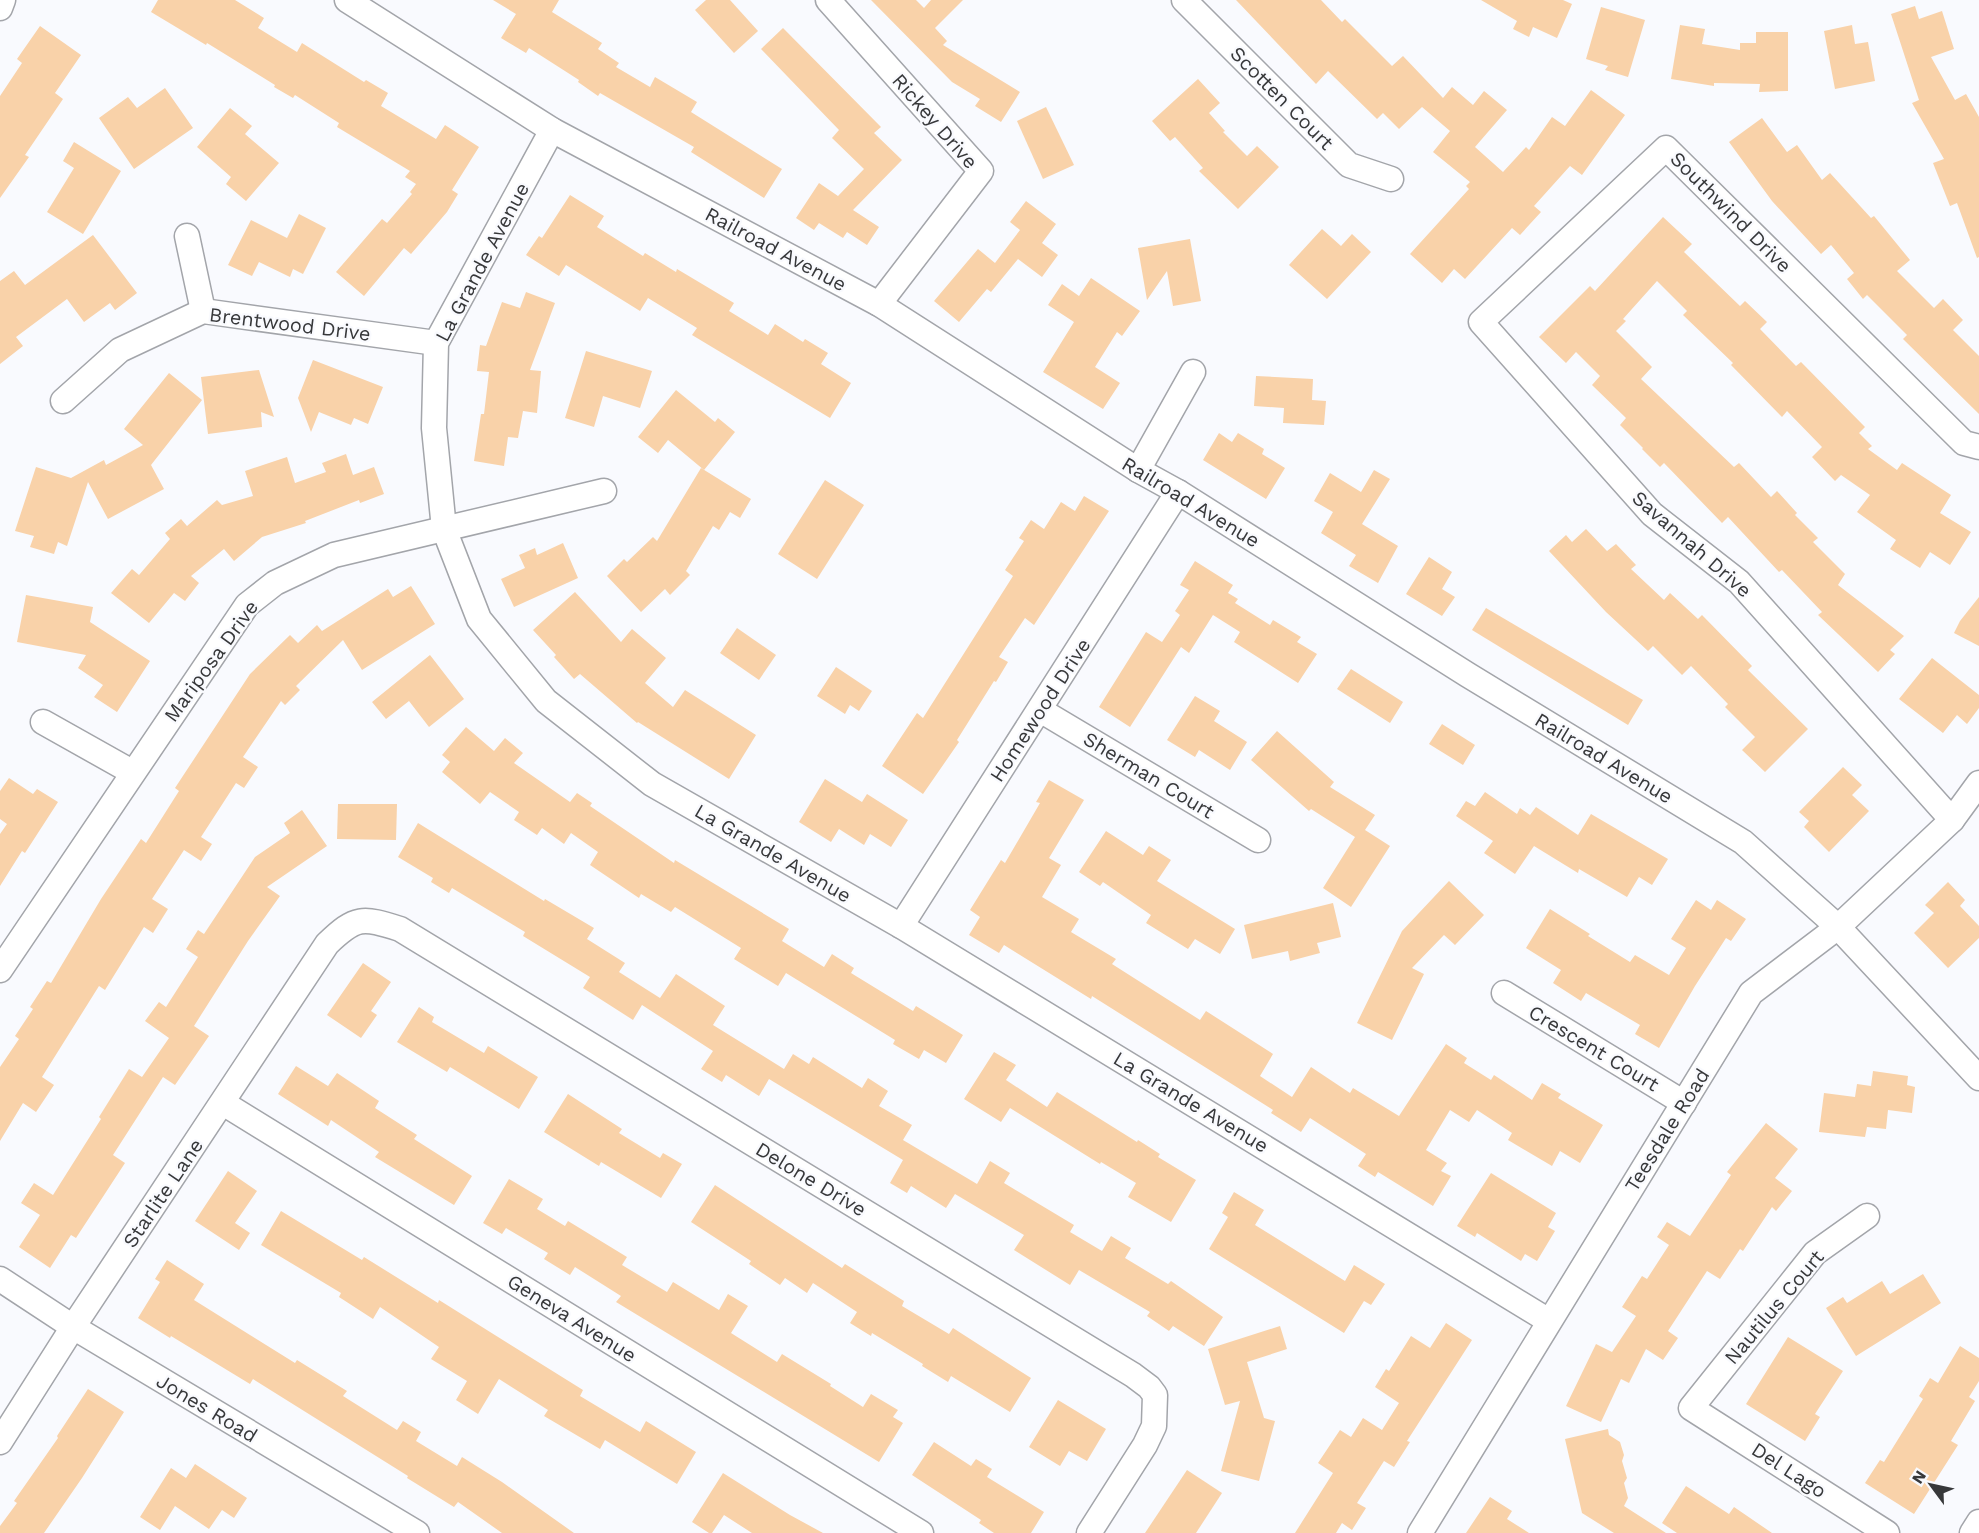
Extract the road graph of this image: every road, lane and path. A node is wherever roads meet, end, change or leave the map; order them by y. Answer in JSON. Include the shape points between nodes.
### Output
{"nodes":[{"id":1,"x":3,"y":0,"type":"edge"},
{"id":2,"x":347,"y":0,"type":"edge"},
{"id":3,"x":828,"y":0,"type":"edge"},
{"id":4,"x":1184,"y":0,"type":"edge"},
{"id":5,"x":0,"y":8,"type":"edge"},
{"id":6,"x":552,"y":130,"type":"junction"},
{"id":7,"x":1390,"y":179,"type":"dead end"},
{"id":8,"x":187,"y":236,"type":"dead end"},
{"id":9,"x":879,"y":304,"type":"junction"},
{"id":10,"x":203,"y":311,"type":"junction"},
{"id":11,"x":1481,"y":322,"type":"joint"},
{"id":12,"x":436,"y":343,"type":"junction"},
{"id":13,"x":1193,"y":372,"type":"dead end"},
{"id":14,"x":63,"y":401,"type":"dead end"},
{"id":15,"x":1979,"y":447,"type":"edge"},
{"id":16,"x":1138,"y":470,"type":"junction"},
{"id":17,"x":604,"y":491,"type":"dead end"},
{"id":18,"x":1178,"y":492,"type":"junction"},
{"id":19,"x":444,"y":530,"type":"junction"},
{"id":20,"x":1040,"y":710,"type":"junction"},
{"id":21,"x":43,"y":722,"type":"dead end"},
{"id":22,"x":132,"y":772,"type":"junction"},
{"id":23,"x":1979,"y":783,"type":"edge"},
{"id":24,"x":1952,"y":820,"type":"junction"},
{"id":25,"x":1258,"y":840,"type":"dead end"},
{"id":26,"x":901,"y":926,"type":"junction"},
{"id":27,"x":1838,"y":927,"type":"junction"},
{"id":28,"x":327,"y":944,"type":"joint"},
{"id":29,"x":0,"y":970,"type":"edge"},
{"id":30,"x":1503,"y":993,"type":"dead end"},
{"id":31,"x":1979,"y":1078,"type":"edge"},
{"id":32,"x":223,"y":1103,"type":"junction"},
{"id":33,"x":1684,"y":1103,"type":"junction"},
{"id":34,"x":1867,"y":1216,"type":"dead end"},
{"id":35,"x":0,"y":1280,"type":"edge"},
{"id":36,"x":1549,"y":1321,"type":"junction"},
{"id":37,"x":73,"y":1327,"type":"junction"},
{"id":38,"x":1690,"y":1408,"type":"joint"},
{"id":39,"x":0,"y":1442,"type":"edge"},
{"id":40,"x":1979,"y":1522,"type":"edge"},
{"id":41,"x":417,"y":1533,"type":"edge"},
{"id":42,"x":921,"y":1533,"type":"edge"},
{"id":43,"x":1089,"y":1533,"type":"edge"},
{"id":44,"x":1420,"y":1533,"type":"edge"},
{"id":45,"x":1887,"y":1533,"type":"edge"},
{"id":46,"x":1972,"y":1533,"type":"edge"}],
"edges":[{"from":1,"to":5,"type":"street"},
{"from":2,"to":6,"type":"street","name":"Railroad Avenue"},
{"from":3,"to":9,"type":"street","name":"Rickey Drive","via":[[981,171]]},
{"from":4,"to":7,"type":"street","name":"Scotten Court","via":[[1349,165]]},
{"from":6,"to":9,"type":"street","name":"Railroad Avenue"},
{"from":6,"to":12,"type":"street","name":"La Grande Avenue"},
{"from":8,"to":10,"type":"street"},
{"from":9,"to":16,"type":"street","name":"Railroad Avenue"},
{"from":10,"to":12,"type":"street","name":"Brentwood Drive"},
{"from":10,"to":14,"type":"street","name":"Brentwood Drive","via":[[120,350]]},
{"from":11,"to":15,"type":"street","name":"Southwind Drive","via":[[1666,148],[1964,443]]},
{"from":11,"to":24,"type":"street","name":"Savannah Drive","via":[[1652,514],[1739,582]]},
{"from":12,"to":19,"type":"street","name":"La Grande Avenue","via":[[434,428]]},
{"from":13,"to":16,"type":"street"},
{"from":16,"to":18,"type":"street","name":"Railroad Avenue"},
{"from":17,"to":19,"type":"street","name":"Mariposa Drive"},
{"from":18,"to":20,"type":"street","name":"Homewood Drive"},
{"from":18,"to":27,"type":"street","name":"Railroad Avenue","via":[[1743,842]]},
{"from":19,"to":22,"type":"street","name":"Mariposa Drive","via":[[334,555],[275,583],[247,605]]},
{"from":19,"to":26,"type":"street","name":"La Grande Avenue","via":[[479,619],[546,701],[652,783]]},
{"from":20,"to":25,"type":"street","name":"Sherman Court"},
{"from":20,"to":26,"type":"street","name":"Homewood Drive"},
{"from":21,"to":22,"type":"street"},
{"from":22,"to":29,"type":"street","name":"Mariposa Drive"},
{"from":23,"to":24,"type":"street","name":"Teesdale Road"},
{"from":24,"to":27,"type":"street","name":"Teesdale Road"},
{"from":26,"to":36,"type":"street","name":"La Grande Avenue"},
{"from":27,"to":31,"type":"street","name":"Railroad Avenue"},
{"from":27,"to":33,"type":"street","name":"Teesdale Road","via":[[1751,993]]},
{"from":28,"to":32,"type":"street","name":"Starlite Lane"},
{"from":28,"to":43,"type":"street","name":"Delone Drive","via":[[350,923],[374,921],[400,929],[1149,1387],[1155,1395],[1154,1426]]},
{"from":30,"to":33,"type":"street","name":"Crescent Court"},
{"from":32,"to":37,"type":"street","name":"Starlite Lane"},
{"from":32,"to":42,"type":"street","name":"Geneva Avenue"},
{"from":33,"to":36,"type":"street","name":"Teesdale Road"},
{"from":34,"to":38,"type":"street","name":"Nautilus Court","via":[[1815,1252]]},
{"from":35,"to":37,"type":"street","name":"Jones Road"},
{"from":36,"to":44,"type":"street","name":"Teesdale Road"},
{"from":37,"to":39,"type":"street","name":"Starlite Lane"},
{"from":37,"to":41,"type":"street","name":"Jones Road"},
{"from":38,"to":45,"type":"street","name":"Del Lago"},
{"from":40,"to":46,"type":"street"}]}
